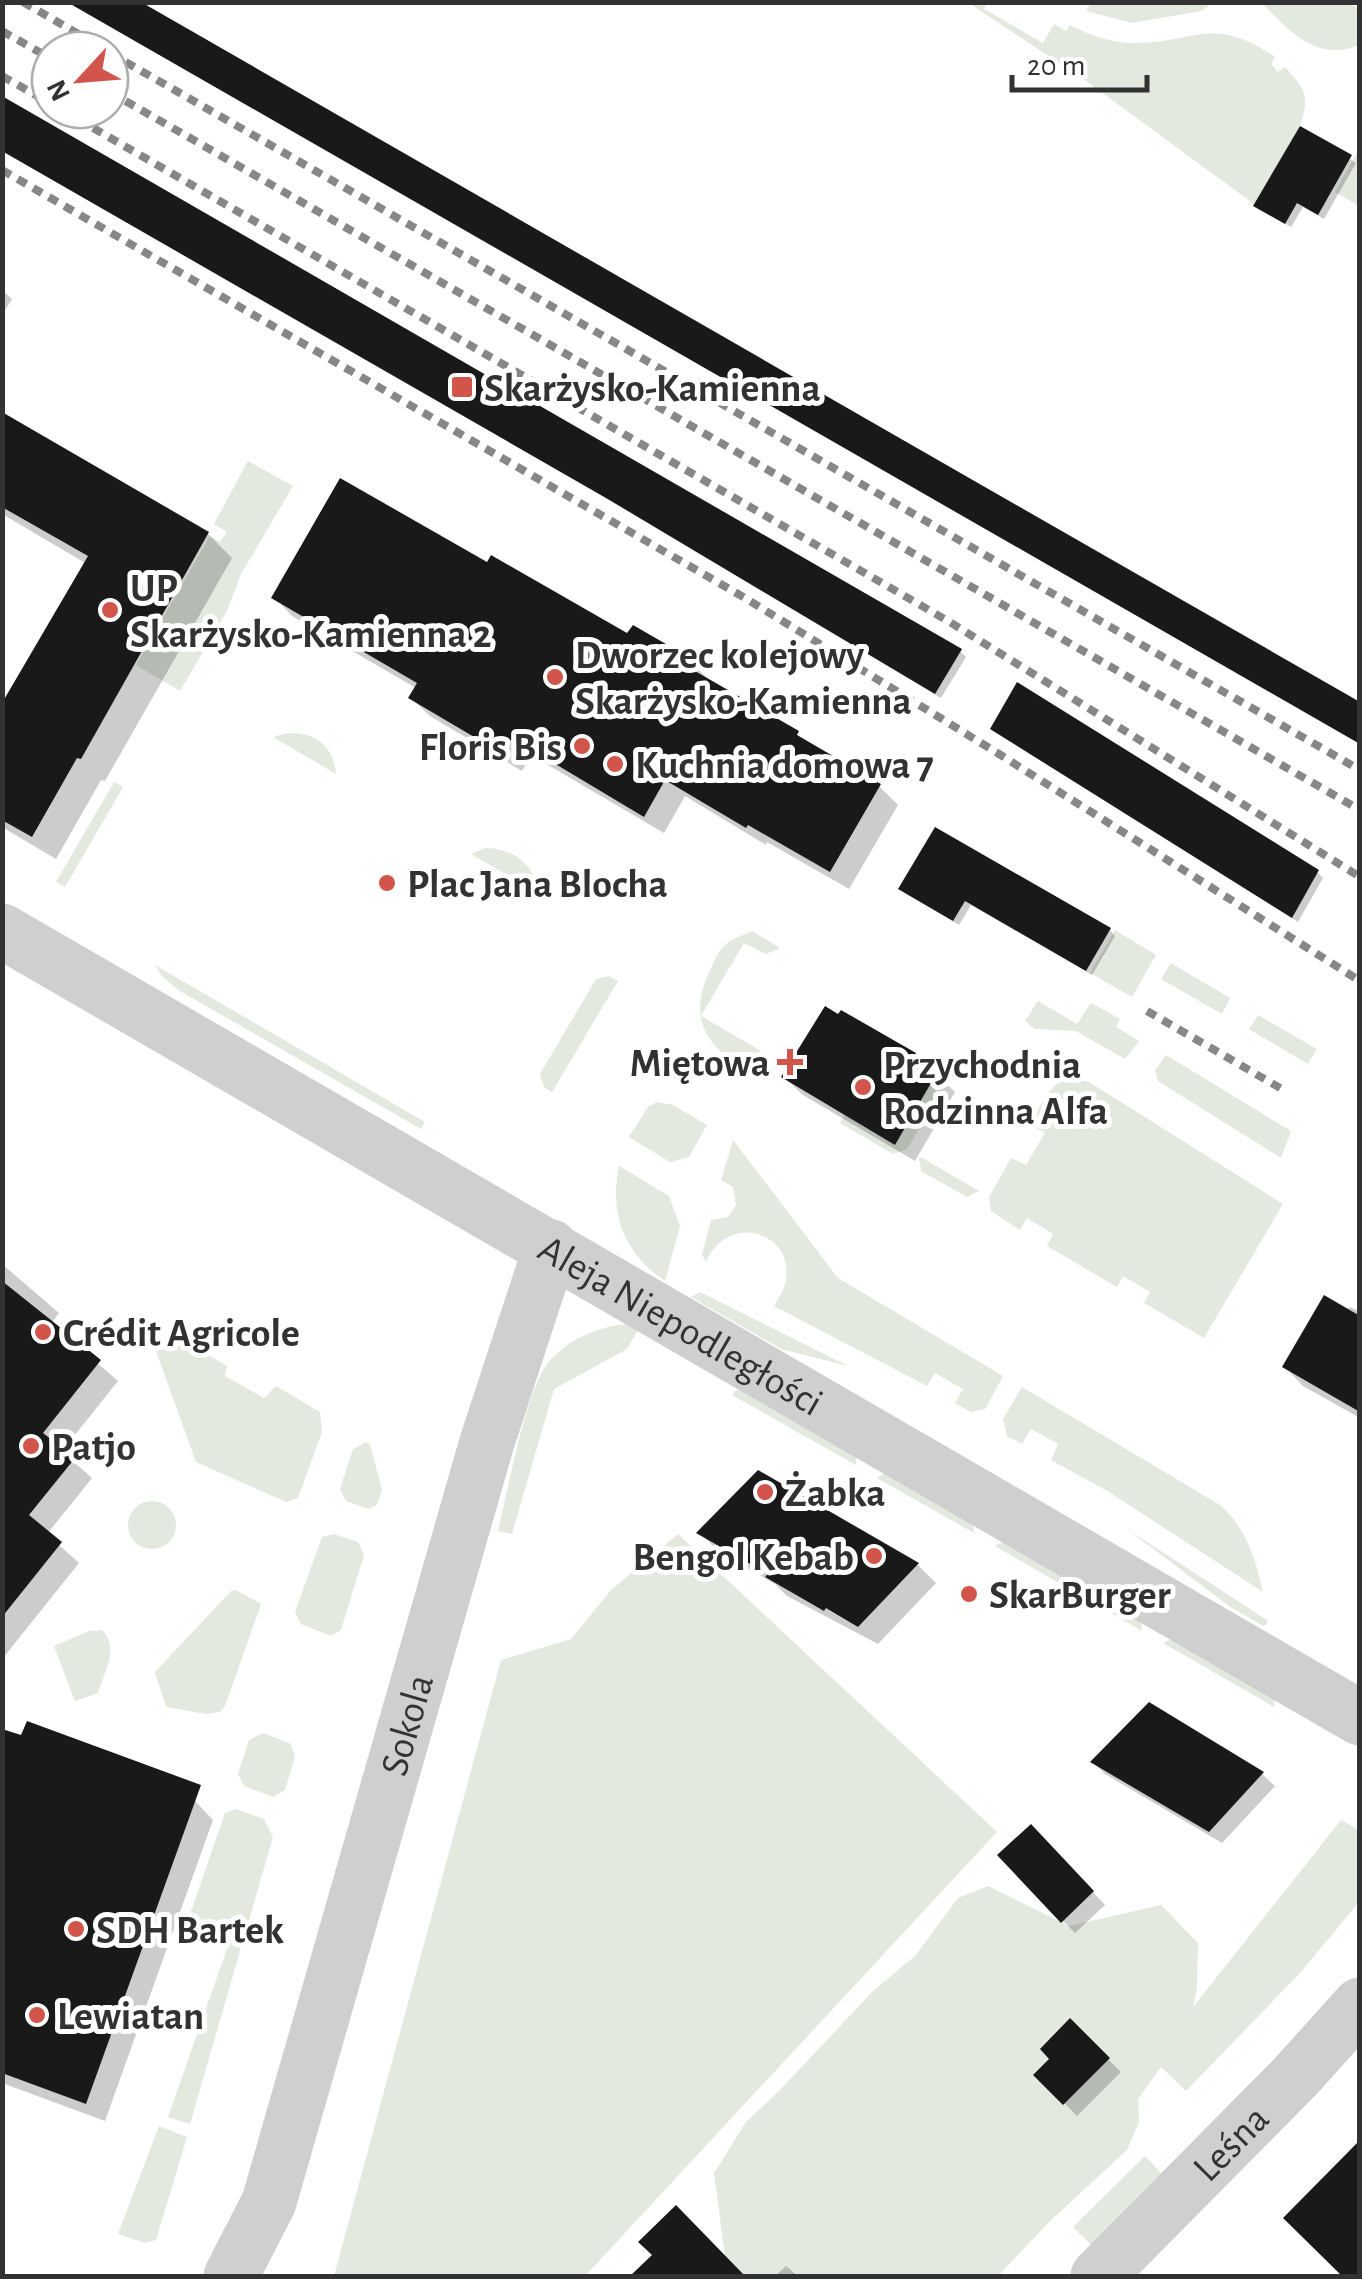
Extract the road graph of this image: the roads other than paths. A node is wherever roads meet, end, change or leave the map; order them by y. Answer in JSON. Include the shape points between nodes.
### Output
{"nodes":[{"id":1,"x":2,"y":932,"type":"edge"},
{"id":2,"x":551,"y":1247,"type":"junction"},
{"id":3,"x":1360,"y":1718,"type":"edge"},
{"id":4,"x":1360,"y":2006,"type":"edge"},
{"id":5,"x":269,"y":2202,"type":"junction"},
{"id":6,"x":231,"y":2276,"type":"edge"},
{"id":7,"x":262,"y":2276,"type":"edge"},
{"id":8,"x":1098,"y":2276,"type":"edge"}],
"edges":[{"from":1,"to":2,"type":"street","name":"Aleja Niepodległości"},
{"from":2,"to":3,"type":"street","name":"Aleja Niepodległości"},
{"from":2,"to":5,"type":"street","name":"Sokola","via":[[488,1442]]},
{"from":4,"to":8,"type":"street","name":"Leśna"},
{"from":5,"to":6,"type":"street","name":"Sokola"},
{"from":5,"to":7,"type":"street","name":"Sokola"}]}
